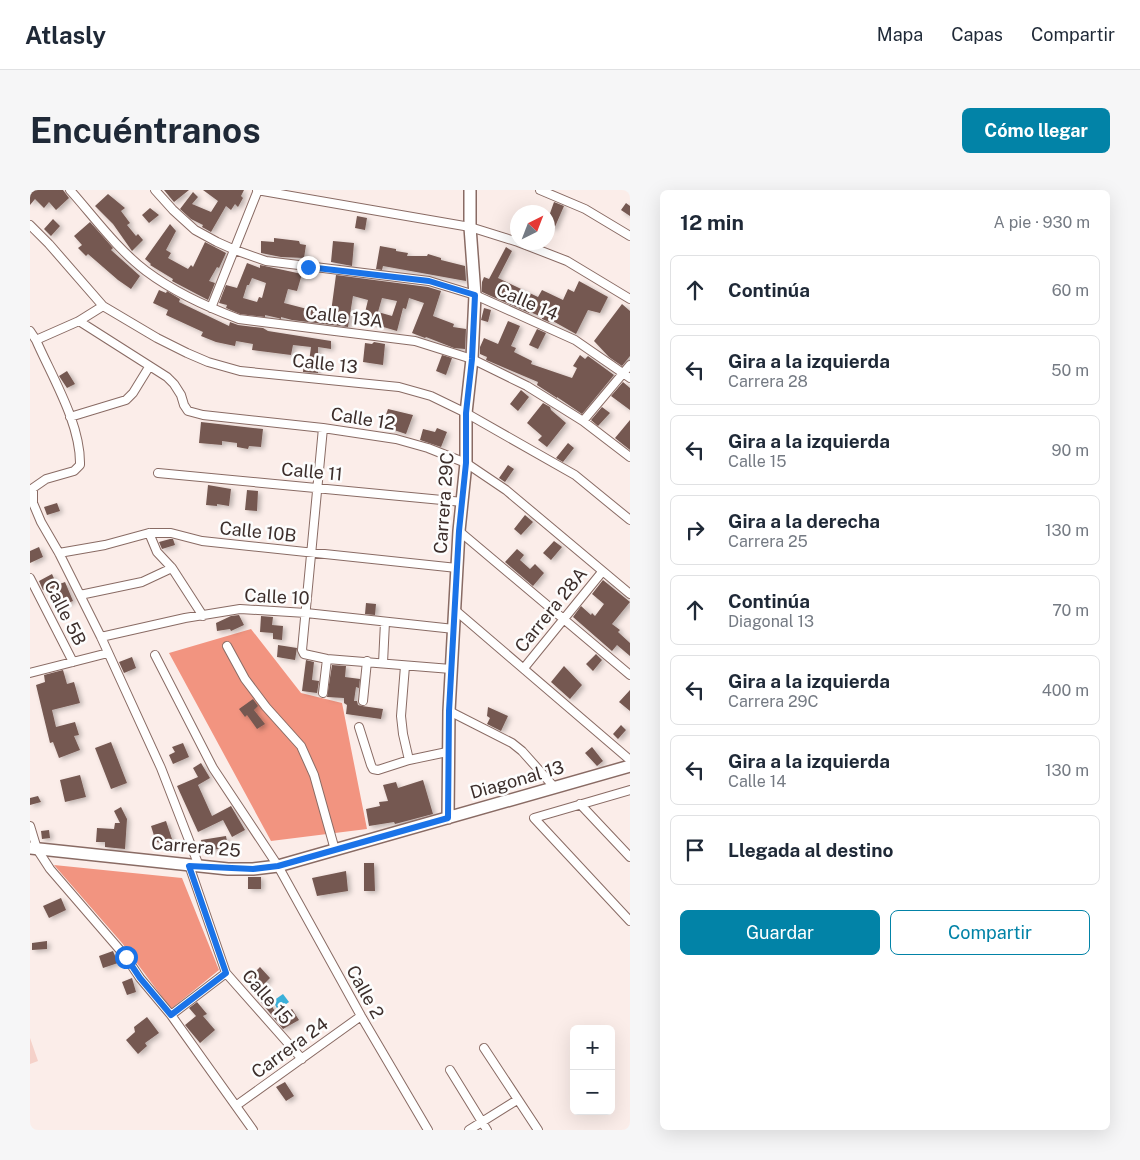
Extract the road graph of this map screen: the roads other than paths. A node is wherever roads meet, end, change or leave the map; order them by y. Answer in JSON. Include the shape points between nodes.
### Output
{"nodes":[{"id":1,"x":70,"y":190,"type":"edge"},
{"id":2,"x":155,"y":190,"type":"edge"},
{"id":3,"x":258,"y":190,"type":"edge"},
{"id":4,"x":470,"y":190,"type":"edge"},
{"id":5,"x":540,"y":190,"type":"edge"},
{"id":6,"x":30,"y":225,"type":"edge"},
{"id":7,"x":470,"y":227,"type":"junction"},
{"id":8,"x":630,"y":236,"type":"edge"},
{"id":9,"x":510,"y":240,"type":"edge"},
{"id":10,"x":235,"y":250,"type":"junction"},
{"id":11,"x":539,"y":250,"type":"edge"},
{"id":12,"x":475,"y":295,"type":"junction"},
{"id":13,"x":630,"y":299,"type":"edge"},
{"id":14,"x":103,"y":306,"type":"junction"},
{"id":15,"x":211,"y":308,"type":"junction"},
{"id":16,"x":79,"y":321,"type":"junction"},
{"id":17,"x":30,"y":331,"type":"edge"},
{"id":18,"x":36,"y":340,"type":"junction"},
{"id":19,"x":472,"y":359,"type":"junction"},
{"id":20,"x":630,"y":365,"type":"edge"},
{"id":21,"x":149,"y":366,"type":"junction"},
{"id":22,"x":627,"y":376,"type":"edge"},
{"id":23,"x":466,"y":413,"type":"junction"},
{"id":24,"x":70,"y":417,"type":"junction"},
{"id":25,"x":583,"y":421,"type":"junction"},
{"id":26,"x":323,"y":428,"type":"junction"},
{"id":27,"x":630,"y":457,"type":"edge"},
{"id":28,"x":466,"y":463,"type":"junction"},
{"id":29,"x":158,"y":473,"type":"dead end"},
{"id":30,"x":317,"y":488,"type":"junction"},
{"id":31,"x":463,"y":502,"type":"junction"},
{"id":32,"x":630,"y":520,"type":"edge"},
{"id":33,"x":459,"y":531,"type":"junction"},
{"id":34,"x":149,"y":533,"type":"junction"},
{"id":35,"x":59,"y":553,"type":"junction"},
{"id":36,"x":311,"y":553,"type":"junction"},
{"id":37,"x":172,"y":568,"type":"junction"},
{"id":38,"x":457,"y":568,"type":"junction"},
{"id":39,"x":602,"y":572,"type":"junction"},
{"id":40,"x":30,"y":578,"type":"edge"},
{"id":41,"x":33,"y":591,"type":"edge"},
{"id":42,"x":630,"y":594,"type":"edge"},
{"id":43,"x":80,"y":595,"type":"junction"},
{"id":44,"x":455,"y":610,"type":"junction"},
{"id":45,"x":306,"y":613,"type":"junction"},
{"id":46,"x":203,"y":616,"type":"junction"},
{"id":47,"x":563,"y":619,"type":"junction"},
{"id":48,"x":385,"y":622,"type":"junction"},
{"id":49,"x":454,"y":629,"type":"junction"},
{"id":50,"x":102,"y":638,"type":"junction"},
{"id":51,"x":227,"y":646,"type":"dead end"},
{"id":52,"x":108,"y":654,"type":"junction"},
{"id":53,"x":155,"y":655,"type":"dead end"},
{"id":54,"x":327,"y":659,"type":"junction"},
{"id":55,"x":367,"y":661,"type":"junction"},
{"id":56,"x":73,"y":662,"type":"junction"},
{"id":57,"x":383,"y":663,"type":"junction"},
{"id":58,"x":405,"y":666,"type":"junction"},
{"id":59,"x":524,"y":668,"type":"junction"},
{"id":60,"x":452,"y":670,"type":"junction"},
{"id":61,"x":30,"y":672,"type":"edge"},
{"id":62,"x":630,"y":674,"type":"edge"},
{"id":63,"x":323,"y":693,"type":"dead end"},
{"id":64,"x":363,"y":701,"type":"dead end"},
{"id":65,"x":449,"y":711,"type":"junction"},
{"id":66,"x":359,"y":727,"type":"dead end"},
{"id":67,"x":448,"y":752,"type":"junction"},
{"id":68,"x":409,"y":760,"type":"junction"},
{"id":69,"x":630,"y":760,"type":"edge"},
{"id":70,"x":630,"y":766,"type":"edge"},
{"id":71,"x":555,"y":788,"type":"junction"},
{"id":72,"x":630,"y":790,"type":"edge"},
{"id":73,"x":580,"y":804,"type":"junction"},
{"id":74,"x":448,"y":818,"type":"junction"},
{"id":75,"x":30,"y":826,"type":"edge"},
{"id":76,"x":357,"y":844,"type":"joint"},
{"id":77,"x":33,"y":849,"type":"edge"},
{"id":78,"x":334,"y":850,"type":"junction"},
{"id":79,"x":630,"y":857,"type":"edge"},
{"id":80,"x":194,"y":866,"type":"junction"},
{"id":81,"x":278,"y":866,"type":"junction"},
{"id":82,"x":630,"y":921,"type":"edge"},
{"id":83,"x":226,"y":973,"type":"junction"},
{"id":84,"x":171,"y":1015,"type":"junction"},
{"id":85,"x":360,"y":1016,"type":"junction"},
{"id":86,"x":484,"y":1048,"type":"dead end"},
{"id":87,"x":302,"y":1059,"type":"junction"},
{"id":88,"x":450,"y":1070,"type":"dead end"},
{"id":89,"x":518,"y":1100,"type":"junction"},
{"id":90,"x":237,"y":1105,"type":"junction"},
{"id":91,"x":482,"y":1122,"type":"junction"},
{"id":92,"x":253,"y":1130,"type":"edge"},
{"id":93,"x":428,"y":1130,"type":"edge"},
{"id":94,"x":469,"y":1130,"type":"edge"},
{"id":95,"x":487,"y":1130,"type":"edge"},
{"id":96,"x":538,"y":1130,"type":"edge"}],
"edges":[{"from":1,"to":15,"type":"street","name":"Calle 13A","via":[[127,255],[147,272]]},
{"from":2,"to":10,"type":"street","name":"Calle 14","via":[[195,230]]},
{"from":3,"to":7,"type":"street"},
{"from":3,"to":10,"type":"street"},
{"from":4,"to":7,"type":"street","name":"Carrera 29C"},
{"from":5,"to":8,"type":"street","via":[[585,209]]},
{"from":6,"to":14,"type":"street","name":"Calle 13"},
{"from":7,"to":9,"type":"street"},
{"from":7,"to":12,"type":"street","name":"Carrera 29C"},
{"from":10,"to":12,"type":"street","name":"Calle 14","via":[[275,262],[429,281]]},
{"from":10,"to":15,"type":"street"},
{"from":11,"to":13,"type":"street","via":[[567,261]]},
{"from":12,"to":19,"type":"street","name":"Carrera 29C"},
{"from":12,"to":22,"type":"street","name":"Calle 14","via":[[576,340]]},
{"from":14,"to":16,"type":"street"},
{"from":14,"to":23,"type":"street","name":"Calle 13","via":[[208,362],[240,370],[399,387],[431,396]]},
{"from":15,"to":19,"type":"street","name":"Calle 13A","via":[[239,319],[415,341]]},
{"from":16,"to":18,"type":"street"},
{"from":16,"to":21,"type":"street","name":"Calle 12"},
{"from":17,"to":18,"type":"street"},
{"from":18,"to":24,"type":"street"},
{"from":19,"to":23,"type":"street","name":"Carrera 29C"},
{"from":19,"to":25,"type":"street","name":"Calle 13A","via":[[527,386]]},
{"from":20,"to":22,"type":"street"},
{"from":21,"to":24,"type":"street","via":[[126,400]]},
{"from":21,"to":26,"type":"street","name":"Calle 12","via":[[174,384],[188,410],[203,415]]},
{"from":22,"to":25,"type":"street"},
{"from":23,"to":28,"type":"street","name":"Carrera 29C"},
{"from":23,"to":32,"type":"street","name":"Calle 13","via":[[575,475]]},
{"from":24,"to":35,"type":"street","name":"Calle 15","via":[[80,465],[74,471],[46,479],[33,488],[33,504]]},
{"from":25,"to":27,"type":"street","name":"Calle 13A"},
{"from":26,"to":28,"type":"street","name":"Calle 12","via":[[396,439]]},
{"from":26,"to":30,"type":"street"},
{"from":28,"to":31,"type":"street","name":"Carrera 29C"},
{"from":28,"to":39,"type":"street","name":"Calle 12","via":[[506,490]]},
{"from":29,"to":30,"type":"street","name":"Calle 11"},
{"from":30,"to":31,"type":"street","name":"Calle 11"},
{"from":30,"to":36,"type":"street"},
{"from":31,"to":33,"type":"street","name":"Carrera 29C"},
{"from":33,"to":38,"type":"street","name":"Carrera 29C"},
{"from":33,"to":47,"type":"street"},
{"from":34,"to":35,"type":"street","name":"Calle 10B"},
{"from":34,"to":36,"type":"street","name":"Calle 10B","via":[[171,532],[202,541]]},
{"from":34,"to":37,"type":"street","via":[[157,552]]},
{"from":35,"to":43,"type":"street","name":"Calle 15"},
{"from":36,"to":38,"type":"street","name":"Calle 10B"},
{"from":36,"to":45,"type":"street"},
{"from":37,"to":43,"type":"street","via":[[142,582]]},
{"from":37,"to":46,"type":"street"},
{"from":38,"to":44,"type":"street","name":"Carrera 29C"},
{"from":39,"to":42,"type":"street","name":"Calle 12"},
{"from":39,"to":47,"type":"street","name":"Carrera 28A"},
{"from":40,"to":41,"type":"street","name":"Calle 5B"},
{"from":41,"to":56,"type":"street","name":"Calle 5B"},
{"from":43,"to":50,"type":"street","name":"Calle 15"},
{"from":44,"to":49,"type":"street","name":"Carrera 29C"},
{"from":44,"to":59,"type":"street"},
{"from":45,"to":46,"type":"street","name":"Calle 10","via":[[240,609]]},
{"from":45,"to":48,"type":"street","name":"Calle 10"},
{"from":45,"to":54,"type":"street","via":[[302,650],[304,654]]},
{"from":46,"to":50,"type":"street","name":"Calle 10"},
{"from":47,"to":59,"type":"street","name":"Carrera 28A"},
{"from":47,"to":62,"type":"street"},
{"from":48,"to":49,"type":"street","name":"Calle 10"},
{"from":48,"to":57,"type":"street"},
{"from":49,"to":60,"type":"street","name":"Carrera 29C"},
{"from":50,"to":52,"type":"street","name":"Calle 15"},
{"from":51,"to":78,"type":"street","via":[[245,679],[301,746],[314,776]]},
{"from":52,"to":56,"type":"street"},
{"from":52,"to":80,"type":"street","name":"Calle 15","via":[[161,768]]},
{"from":53,"to":81,"type":"street","name":"Calle 2","via":[[213,768]]},
{"from":54,"to":55,"type":"street"},
{"from":54,"to":63,"type":"street"},
{"from":55,"to":57,"type":"street"},
{"from":55,"to":64,"type":"street"},
{"from":56,"to":61,"type":"street"},
{"from":57,"to":58,"type":"street"},
{"from":58,"to":60,"type":"street"},
{"from":58,"to":68,"type":"street","via":[[400,716]]},
{"from":59,"to":69,"type":"street"},
{"from":60,"to":65,"type":"street","name":"Carrera 29C"},
{"from":65,"to":67,"type":"street","name":"Carrera 29C"},
{"from":65,"to":71,"type":"street","via":[[512,743]]},
{"from":66,"to":68,"type":"street","via":[[373,769]]},
{"from":67,"to":68,"type":"street"},
{"from":67,"to":74,"type":"street","name":"Carrera 29C"},
{"from":70,"to":71,"type":"street","name":"Diagonal 13"},
{"from":71,"to":74,"type":"street","name":"Diagonal 13"},
{"from":72,"to":73,"type":"street"},
{"from":73,"to":79,"type":"street"},
{"from":73,"to":82,"type":"street","via":[[534,818]]},
{"from":74,"to":76,"type":"street","name":"Diagonal 13"},
{"from":75,"to":77,"type":"street"},
{"from":76,"to":78,"type":"street","name":"Carrera 25"},
{"from":77,"to":80,"type":"street","name":"Carrera 25"},
{"from":77,"to":84,"type":"street"},
{"from":78,"to":81,"type":"street","name":"Carrera 25"},
{"from":80,"to":81,"type":"street","name":"Carrera 25","via":[[253,869]]},
{"from":80,"to":83,"type":"street","name":"Calle 15"},
{"from":81,"to":85,"type":"street","name":"Calle 2"},
{"from":83,"to":84,"type":"street"},
{"from":83,"to":87,"type":"street","name":"Calle 15"},
{"from":84,"to":90,"type":"street"},
{"from":85,"to":87,"type":"street","name":"Carrera 24"},
{"from":85,"to":93,"type":"street","name":"Calle 2"},
{"from":86,"to":89,"type":"street"},
{"from":87,"to":90,"type":"street","name":"Carrera 24"},
{"from":88,"to":91,"type":"street"},
{"from":89,"to":91,"type":"street"},
{"from":89,"to":96,"type":"street"},
{"from":90,"to":92,"type":"street"},
{"from":91,"to":94,"type":"street"},
{"from":91,"to":95,"type":"street"}]}
